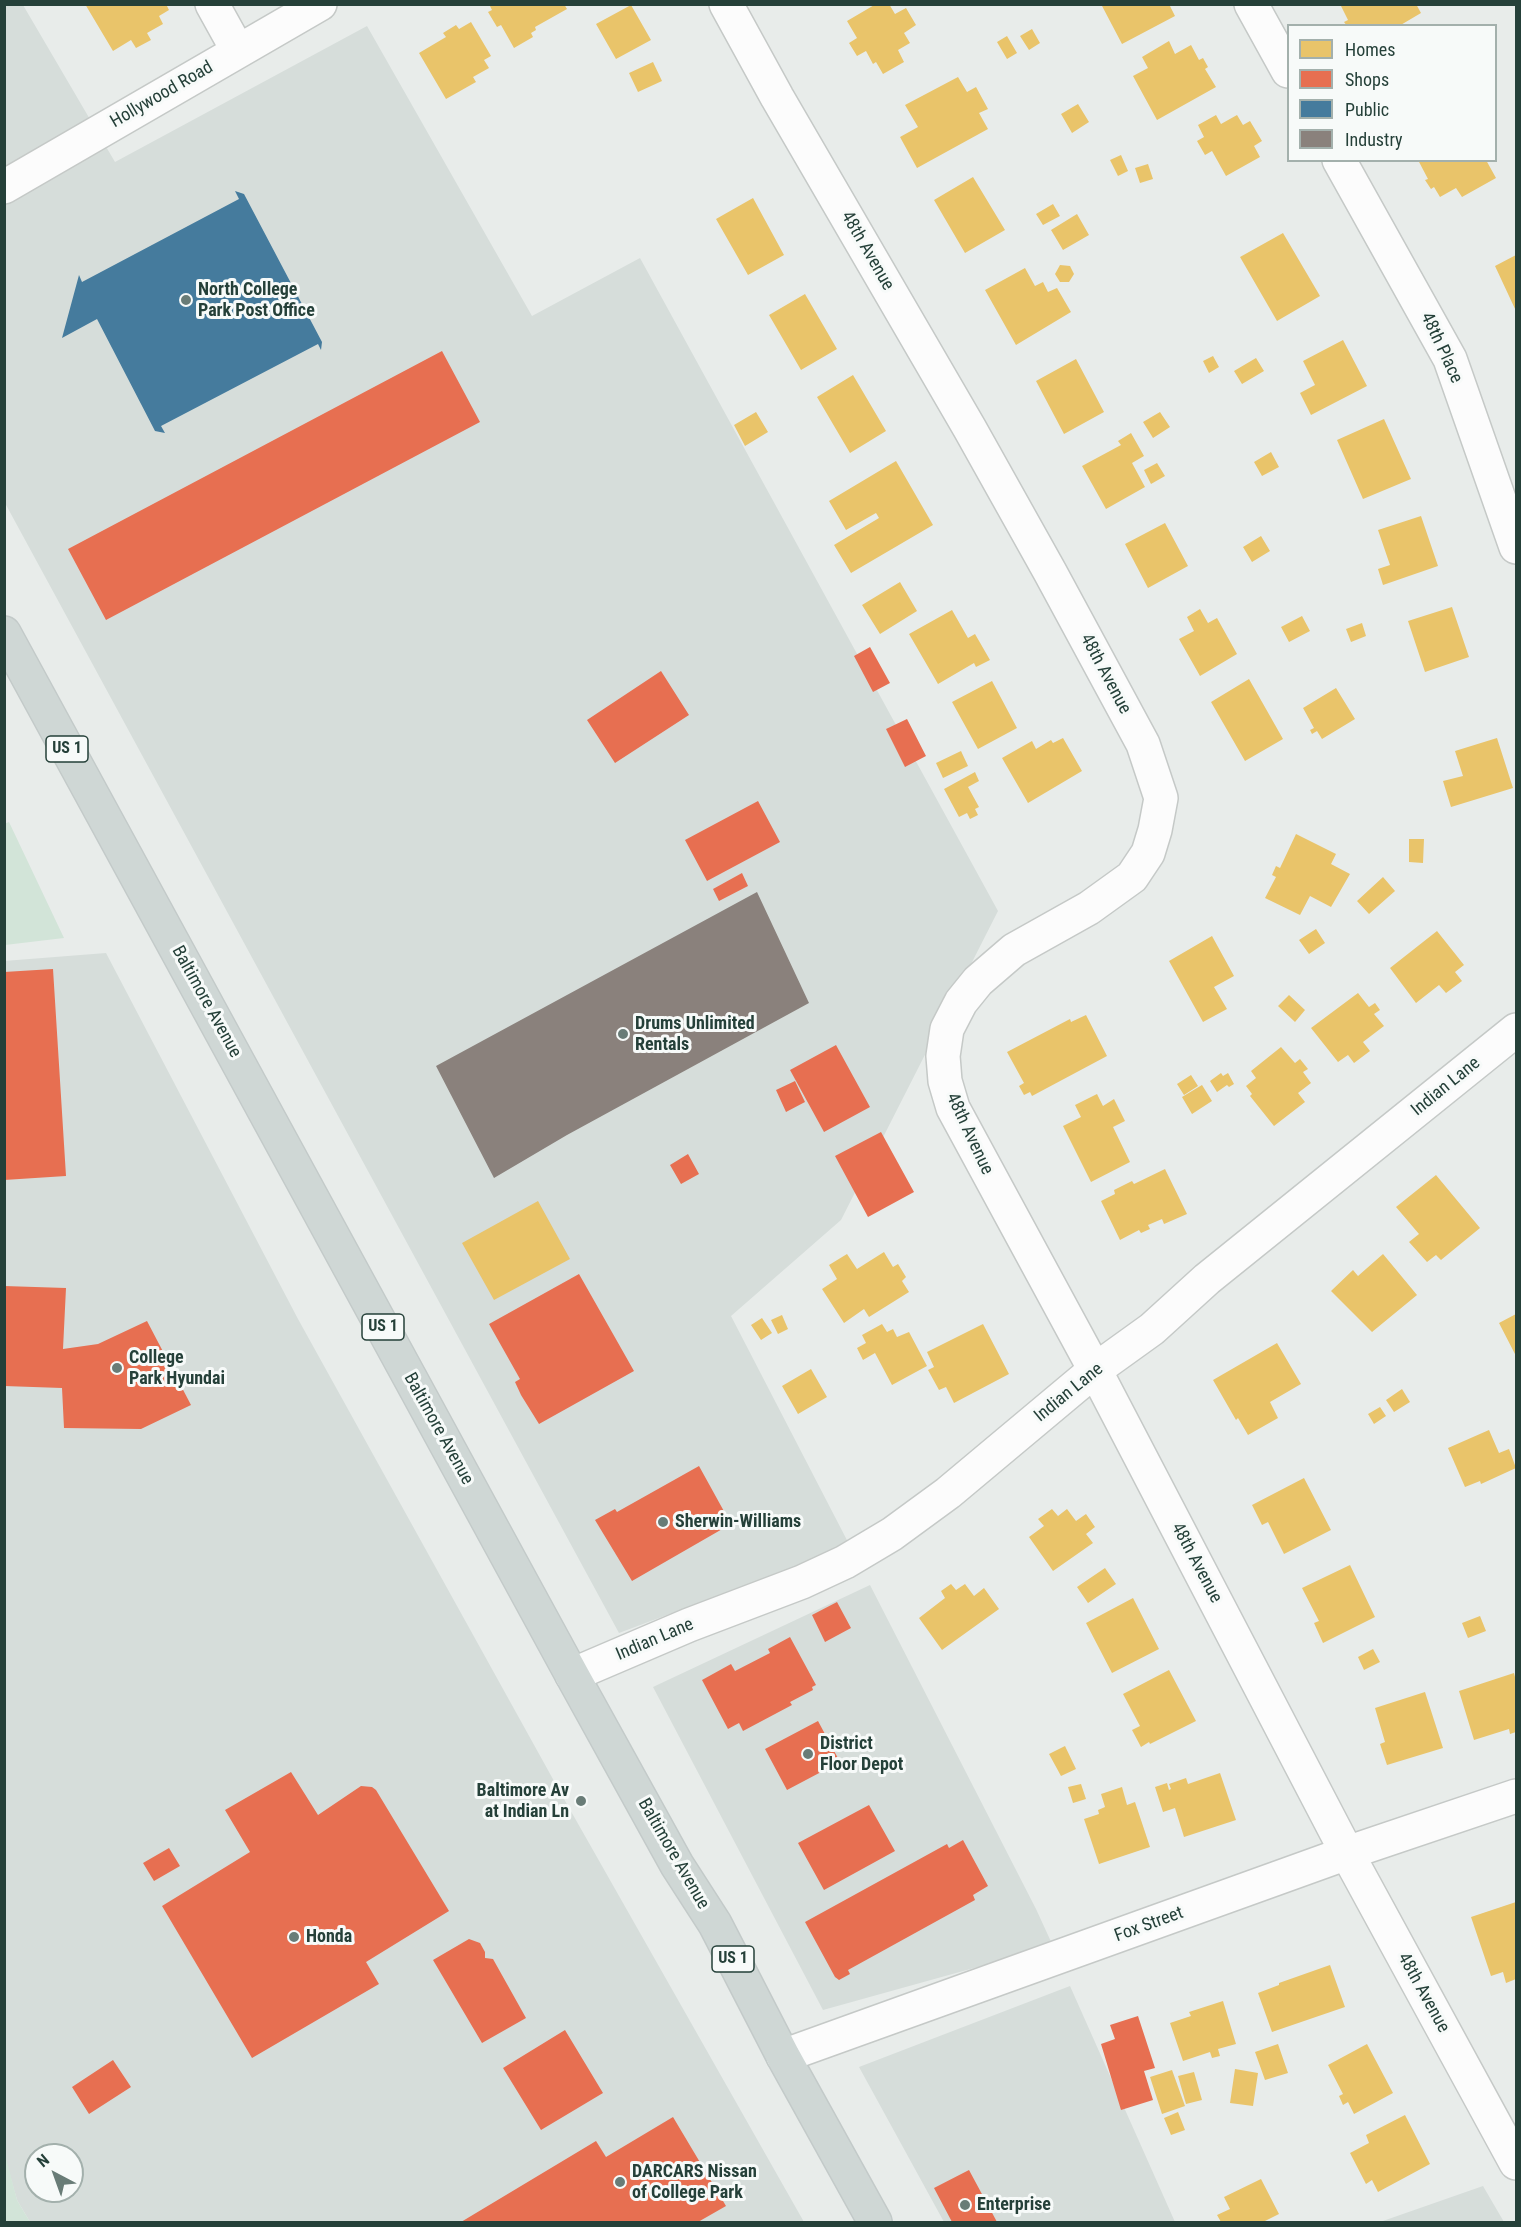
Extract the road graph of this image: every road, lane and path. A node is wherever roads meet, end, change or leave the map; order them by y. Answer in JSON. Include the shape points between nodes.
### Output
{"nodes":[{"id":1,"x":212,"y":4,"type":"edge"},
{"id":2,"x":320,"y":4,"type":"edge"},
{"id":3,"x":726,"y":4,"type":"edge"},
{"id":4,"x":1251,"y":4,"type":"edge"},
{"id":5,"x":238,"y":51,"type":"junction"},
{"id":6,"x":1287,"y":69,"type":"edge"},
{"id":7,"x":1340,"y":162,"type":"edge"},
{"id":8,"x":4,"y":187,"type":"edge"},
{"id":9,"x":1516,"y":547,"type":"edge"},
{"id":10,"x":4,"y":633,"type":"edge"},
{"id":11,"x":1516,"y":1030,"type":"edge"},
{"id":12,"x":1095,"y":1370,"type":"junction"},
{"id":13,"x":572,"y":1675,"type":"junction"},
{"id":14,"x":1516,"y":1796,"type":"edge"},
{"id":15,"x":1347,"y":1853,"type":"junction"},
{"id":16,"x":783,"y":2056,"type":"junction"},
{"id":17,"x":1516,"y":2163,"type":"edge"},
{"id":18,"x":875,"y":2223,"type":"edge"}],
"edges":[{"from":1,"to":5,"type":"street"},
{"from":2,"to":5,"type":"street","name":"Hollywood Road"},
{"from":3,"to":12,"type":"street","name":"48th Avenue","via":[[1050,572],[1143,744],[1161,798],[1148,853],[1132,877],[1089,908],[1014,950],[978,981],[947,1029],[943,1056],[953,1108]]},
{"from":4,"to":6,"type":"street"},
{"from":5,"to":8,"type":"street","name":"Hollywood Road"},
{"from":7,"to":9,"type":"street","name":"48th Place","via":[[1450,359]]},
{"from":10,"to":13,"type":"main road","name":"Baltimore Avenue","number":"US 1"},
{"from":11,"to":12,"type":"street","name":"Indian Lane","via":[[1207,1279],[1152,1329]]},
{"from":12,"to":13,"type":"street","name":"Indian Lane","via":[[948,1494],[845,1562]]},
{"from":12,"to":15,"type":"street","name":"48th Avenue"},
{"from":13,"to":16,"type":"main road","name":"Baltimore Avenue","number":"US 1","via":[[677,1865],[715,1924]]},
{"from":14,"to":15,"type":"street","name":"Fox Street"},
{"from":15,"to":16,"type":"street","name":"Fox Street"},
{"from":15,"to":17,"type":"street","name":"48th Avenue"},
{"from":16,"to":18,"type":"main road","name":"Baltimore Avenue","number":"US 1"}]}
